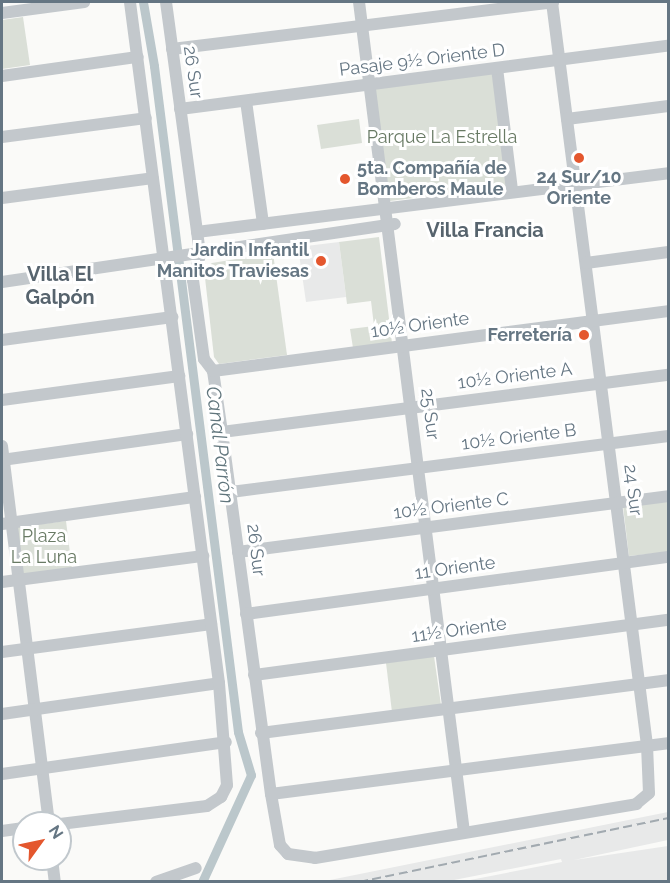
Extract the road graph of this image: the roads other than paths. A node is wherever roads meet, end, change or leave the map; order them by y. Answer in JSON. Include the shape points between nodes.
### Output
{"nodes":[{"id":1,"x":84,"y":2,"type":"edge"},
{"id":2,"x":130,"y":2,"type":"edge"},
{"id":3,"x":166,"y":2,"type":"edge"},
{"id":4,"x":359,"y":2,"type":"edge"},
{"id":5,"x":552,"y":2,"type":"edge"},
{"id":6,"x":2,"y":13,"type":"edge"},
{"id":7,"x":362,"y":26,"type":"junction"},
{"id":8,"x":669,"y":46,"type":"edge"},
{"id":9,"x":172,"y":49,"type":"junction"},
{"id":10,"x":138,"y":57,"type":"junction"},
{"id":11,"x":560,"y":60,"type":"junction"},
{"id":12,"x":497,"y":68,"type":"junction"},
{"id":13,"x":2,"y":76,"type":"edge"},
{"id":14,"x":370,"y":85,"type":"junction"},
{"id":15,"x":246,"y":101,"type":"junction"},
{"id":16,"x":669,"y":106,"type":"edge"},
{"id":17,"x":180,"y":109,"type":"junction"},
{"id":18,"x":146,"y":118,"type":"junction"},
{"id":19,"x":567,"y":119,"type":"junction"},
{"id":20,"x":2,"y":137,"type":"edge"},
{"id":21,"x":669,"y":173,"type":"edge"},
{"id":22,"x":153,"y":178,"type":"junction"},
{"id":23,"x":576,"y":183,"type":"junction"},
{"id":24,"x":513,"y":191,"type":"junction"},
{"id":25,"x":2,"y":198,"type":"edge"},
{"id":26,"x":385,"y":208,"type":"junction"},
{"id":27,"x":304,"y":218,"type":"junction"},
{"id":28,"x":263,"y":224,"type":"junction"},
{"id":29,"x":391,"y":225,"type":"junction"},
{"id":30,"x":197,"y":232,"type":"junction"},
{"id":31,"x":307,"y":239,"type":"junction"},
{"id":32,"x":669,"y":252,"type":"edge"},
{"id":33,"x":200,"y":255,"type":"junction"},
{"id":34,"x":168,"y":259,"type":"junction"},
{"id":35,"x":586,"y":263,"type":"junction"},
{"id":36,"x":2,"y":282,"type":"edge"},
{"id":37,"x":669,"y":311,"type":"edge"},
{"id":38,"x":172,"y":317,"type":"junction"},
{"id":39,"x":593,"y":321,"type":"junction"},
{"id":40,"x":2,"y":340,"type":"edge"},
{"id":41,"x":403,"y":346,"type":"junction"},
{"id":42,"x":213,"y":371,"type":"junction"},
{"id":43,"x":669,"y":375,"type":"edge"},
{"id":44,"x":179,"y":376,"type":"junction"},
{"id":45,"x":601,"y":384,"type":"junction"},
{"id":46,"x":2,"y":400,"type":"edge"},
{"id":47,"x":411,"y":407,"type":"junction"},
{"id":48,"x":222,"y":432,"type":"junction"},
{"id":49,"x":187,"y":434,"type":"junction"},
{"id":50,"x":669,"y":436,"type":"edge"},
{"id":51,"x":609,"y":443,"type":"junction"},
{"id":52,"x":2,"y":446,"type":"edge"},
{"id":53,"x":2,"y":460,"type":"edge"},
{"id":54,"x":418,"y":468,"type":"junction"},
{"id":55,"x":231,"y":492,"type":"junction"},
{"id":56,"x":669,"y":495,"type":"edge"},
{"id":57,"x":195,"y":497,"type":"junction"},
{"id":58,"x":616,"y":502,"type":"junction"},
{"id":59,"x":7,"y":524,"type":"edge"},
{"id":60,"x":426,"y":527,"type":"junction"},
{"id":61,"x":238,"y":552,"type":"junction"},
{"id":62,"x":203,"y":556,"type":"junction"},
{"id":63,"x":669,"y":557,"type":"edge"},
{"id":64,"x":624,"y":563,"type":"junction"},
{"id":65,"x":18,"y":580,"type":"junction"},
{"id":66,"x":2,"y":582,"type":"edge"},
{"id":67,"x":434,"y":589,"type":"junction"},
{"id":68,"x":246,"y":614,"type":"junction"},
{"id":69,"x":669,"y":620,"type":"edge"},
{"id":70,"x":211,"y":624,"type":"junction"},
{"id":71,"x":632,"y":625,"type":"junction"},
{"id":72,"x":26,"y":649,"type":"junction"},
{"id":73,"x":442,"y":650,"type":"junction"},
{"id":74,"x":2,"y":652,"type":"edge"},
{"id":75,"x":254,"y":675,"type":"junction"},
{"id":76,"x":669,"y":680,"type":"edge"},
{"id":77,"x":219,"y":683,"type":"junction"},
{"id":78,"x":640,"y":684,"type":"junction"},
{"id":79,"x":449,"y":708,"type":"junction"},
{"id":80,"x":34,"y":709,"type":"junction"},
{"id":81,"x":2,"y":714,"type":"edge"},
{"id":82,"x":261,"y":733,"type":"junction"},
{"id":83,"x":226,"y":742,"type":"junction"},
{"id":84,"x":669,"y":743,"type":"edge"},
{"id":85,"x":647,"y":746,"type":"junction"},
{"id":86,"x":42,"y":769,"type":"junction"},
{"id":87,"x":457,"y":770,"type":"junction"},
{"id":88,"x":2,"y":774,"type":"edge"},
{"id":89,"x":271,"y":794,"type":"junction"},
{"id":90,"x":47,"y":811,"type":"edge"},
{"id":91,"x":72,"y":823,"type":"edge"},
{"id":92,"x":464,"y":832,"type":"junction"},
{"id":93,"x":196,"y":868,"type":"dead end"},
{"id":94,"x":156,"y":882,"type":"edge"}],
"edges":[{"from":1,"to":6,"type":"street"},
{"from":2,"to":10,"type":"street"},
{"from":3,"to":9,"type":"street","name":"26 Sur"},
{"from":4,"to":7,"type":"street","name":"25 Sur"},
{"from":5,"to":7,"type":"street"},
{"from":5,"to":11,"type":"street","name":"24 Sur"},
{"from":7,"to":9,"type":"street"},
{"from":7,"to":14,"type":"street","name":"25 Sur"},
{"from":8,"to":11,"type":"street","name":"Pasaje 9½ Oriente D"},
{"from":9,"to":17,"type":"street","name":"26 Sur"},
{"from":10,"to":13,"type":"street"},
{"from":10,"to":18,"type":"street"},
{"from":11,"to":12,"type":"street","name":"Pasaje 9½ Oriente D"},
{"from":11,"to":19,"type":"street","name":"24 Sur"},
{"from":12,"to":14,"type":"street","name":"Pasaje 9½ Oriente D"},
{"from":12,"to":24,"type":"street"},
{"from":14,"to":15,"type":"street","name":"Pasaje 9½ Oriente D"},
{"from":14,"to":26,"type":"street","name":"25 Sur"},
{"from":15,"to":17,"type":"street","name":"Pasaje 9½ Oriente D"},
{"from":15,"to":28,"type":"street"},
{"from":16,"to":19,"type":"street"},
{"from":17,"to":30,"type":"street","name":"26 Sur"},
{"from":18,"to":20,"type":"street"},
{"from":18,"to":22,"type":"street"},
{"from":19,"to":23,"type":"street","name":"24 Sur"},
{"from":21,"to":23,"type":"street"},
{"from":22,"to":25,"type":"street"},
{"from":22,"to":34,"type":"street"},
{"from":23,"to":24,"type":"street"},
{"from":23,"to":35,"type":"street","name":"24 Sur"},
{"from":24,"to":26,"type":"street"},
{"from":26,"to":27,"type":"street"},
{"from":26,"to":29,"type":"street","name":"25 Sur"},
{"from":27,"to":28,"type":"street"},
{"from":27,"to":31,"type":"street"},
{"from":28,"to":30,"type":"street"},
{"from":29,"to":31,"type":"street"},
{"from":29,"to":41,"type":"street","name":"25 Sur"},
{"from":30,"to":33,"type":"street","name":"26 Sur"},
{"from":31,"to":33,"type":"street"},
{"from":32,"to":35,"type":"street"},
{"from":33,"to":34,"type":"street"},
{"from":33,"to":42,"type":"street","name":"26 Sur","via":[[193,280],[204,359]]},
{"from":34,"to":36,"type":"street"},
{"from":34,"to":38,"type":"street"},
{"from":35,"to":39,"type":"street","name":"24 Sur"},
{"from":37,"to":39,"type":"street","name":"10½ Oriente"},
{"from":38,"to":40,"type":"street"},
{"from":38,"to":44,"type":"street"},
{"from":39,"to":41,"type":"street","name":"10½ Oriente"},
{"from":39,"to":45,"type":"street","name":"24 Sur"},
{"from":41,"to":42,"type":"street","name":"10½ Oriente"},
{"from":41,"to":47,"type":"street","name":"25 Sur"},
{"from":42,"to":48,"type":"street","name":"26 Sur"},
{"from":43,"to":45,"type":"street","name":"10½ Oriente A"},
{"from":44,"to":46,"type":"street"},
{"from":44,"to":49,"type":"street"},
{"from":45,"to":47,"type":"street","name":"10½ Oriente A"},
{"from":45,"to":51,"type":"street","name":"24 Sur"},
{"from":47,"to":48,"type":"street","name":"10½ Oriente A"},
{"from":47,"to":54,"type":"street","name":"25 Sur"},
{"from":48,"to":55,"type":"street","name":"26 Sur"},
{"from":49,"to":53,"type":"street"},
{"from":49,"to":57,"type":"street"},
{"from":50,"to":51,"type":"street","name":"10½ Oriente B"},
{"from":51,"to":54,"type":"street","name":"10½ Oriente B"},
{"from":51,"to":58,"type":"street","name":"24 Sur"},
{"from":52,"to":53,"type":"street"},
{"from":53,"to":59,"type":"street"},
{"from":54,"to":55,"type":"street","name":"10½ Oriente B"},
{"from":54,"to":60,"type":"street","name":"25 Sur"},
{"from":55,"to":61,"type":"street","name":"26 Sur"},
{"from":56,"to":58,"type":"street","name":"10½ Oriente C"},
{"from":57,"to":59,"type":"street"},
{"from":57,"to":62,"type":"street"},
{"from":58,"to":60,"type":"street","name":"10½ Oriente C"},
{"from":58,"to":64,"type":"street","name":"24 Sur"},
{"from":59,"to":65,"type":"street"},
{"from":60,"to":61,"type":"street","name":"10½ Oriente C"},
{"from":60,"to":67,"type":"street","name":"25 Sur"},
{"from":61,"to":68,"type":"street","name":"26 Sur"},
{"from":62,"to":65,"type":"street"},
{"from":62,"to":70,"type":"street"},
{"from":63,"to":64,"type":"street","name":"11 Oriente"},
{"from":64,"to":67,"type":"street","name":"11 Oriente"},
{"from":64,"to":71,"type":"street","name":"24 Sur"},
{"from":65,"to":66,"type":"street"},
{"from":65,"to":72,"type":"street"},
{"from":67,"to":68,"type":"street","name":"11 Oriente"},
{"from":67,"to":73,"type":"street","name":"25 Sur"},
{"from":68,"to":75,"type":"street","name":"26 Sur"},
{"from":69,"to":71,"type":"street","name":"11½ Oriente"},
{"from":70,"to":72,"type":"street"},
{"from":70,"to":77,"type":"street"},
{"from":71,"to":73,"type":"street","name":"11½ Oriente"},
{"from":71,"to":78,"type":"street","name":"24 Sur"},
{"from":72,"to":74,"type":"street"},
{"from":72,"to":80,"type":"street"},
{"from":73,"to":75,"type":"street","name":"11½ Oriente"},
{"from":73,"to":79,"type":"street","name":"25 Sur"},
{"from":75,"to":82,"type":"street","name":"26 Sur"},
{"from":76,"to":78,"type":"street"},
{"from":77,"to":80,"type":"street"},
{"from":77,"to":83,"type":"street"},
{"from":78,"to":79,"type":"street"},
{"from":78,"to":85,"type":"street","name":"24 Sur"},
{"from":79,"to":82,"type":"street"},
{"from":79,"to":87,"type":"street","name":"25 Sur"},
{"from":80,"to":81,"type":"street"},
{"from":80,"to":86,"type":"street"},
{"from":82,"to":89,"type":"street","name":"26 Sur"},
{"from":83,"to":86,"type":"street"},
{"from":83,"to":91,"type":"street","via":[[227,785],[222,797],[207,806]]},
{"from":84,"to":85,"type":"street"},
{"from":85,"to":87,"type":"street"},
{"from":85,"to":92,"type":"street","name":"24 Sur","via":[[651,784],[642,802]]},
{"from":86,"to":88,"type":"street"},
{"from":86,"to":90,"type":"street"},
{"from":87,"to":89,"type":"street"},
{"from":87,"to":92,"type":"street","name":"25 Sur"},
{"from":89,"to":92,"type":"street","name":"26 Sur","via":[[280,845],[288,854],[301,858]]},
{"from":93,"to":94,"type":"street"}]}
